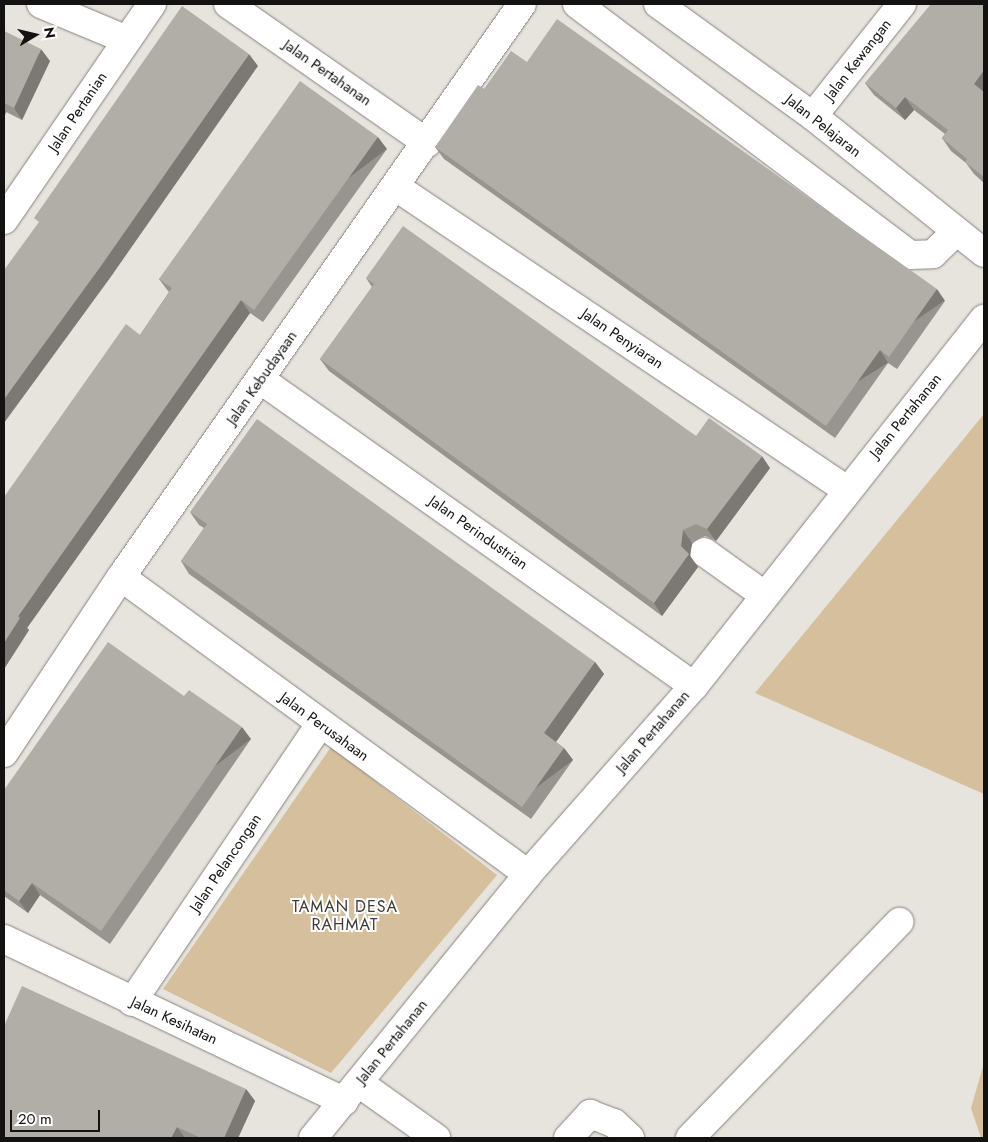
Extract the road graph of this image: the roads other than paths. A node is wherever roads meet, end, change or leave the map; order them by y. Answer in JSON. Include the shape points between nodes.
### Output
{"nodes":[{"id":1,"x":41,"y":4,"type":"edge"},
{"id":2,"x":152,"y":4,"type":"edge"},
{"id":3,"x":228,"y":4,"type":"edge"},
{"id":4,"x":522,"y":4,"type":"edge"},
{"id":5,"x":578,"y":4,"type":"edge"},
{"id":6,"x":658,"y":4,"type":"edge"},
{"id":7,"x":902,"y":4,"type":"edge"},
{"id":8,"x":127,"y":40,"type":"junction"},
{"id":9,"x":813,"y":116,"type":"junction"},
{"id":10,"x":427,"y":143,"type":"junction"},
{"id":11,"x":396,"y":187,"type":"junction"},
{"id":12,"x":4,"y":220,"type":"edge"},
{"id":13,"x":956,"y":232,"type":"junction"},
{"id":14,"x":984,"y":253,"type":"edge"},
{"id":15,"x":984,"y":319,"type":"edge"},
{"id":16,"x":261,"y":380,"type":"junction"},
{"id":17,"x":848,"y":490,"type":"junction"},
{"id":18,"x":704,"y":552,"type":"dead end"},
{"id":19,"x":121,"y":577,"type":"junction"},
{"id":20,"x":764,"y":596,"type":"junction"},
{"id":21,"x":694,"y":686,"type":"junction"},
{"id":22,"x":320,"y":724,"type":"junction"},
{"id":23,"x":4,"y":753,"type":"edge"},
{"id":24,"x":528,"y":874,"type":"junction"},
{"id":25,"x":899,"y":922,"type":"dead end"},
{"id":26,"x":4,"y":939,"type":"edge"},
{"id":27,"x":132,"y":1002,"type":"junction"},
{"id":28,"x":352,"y":1092,"type":"junction"},
{"id":29,"x":313,"y":1138,"type":"edge"},
{"id":30,"x":436,"y":1138,"type":"edge"},
{"id":31,"x":568,"y":1138,"type":"edge"},
{"id":32,"x":630,"y":1138,"type":"edge"},
{"id":33,"x":690,"y":1138,"type":"edge"}],
"edges":[{"from":1,"to":8,"type":"street"},
{"from":2,"to":8,"type":"street","name":"Jalan Pertanian"},
{"from":3,"to":10,"type":"street","name":"Jalan Pertahanan"},
{"from":4,"to":10,"type":"street","name":"Jalan Kebudayaan"},
{"from":5,"to":13,"type":"street","via":[[910,255],[933,254]]},
{"from":6,"to":9,"type":"street","name":"Jalan Pelajaran"},
{"from":7,"to":9,"type":"street","name":"Jalan Kewangan"},
{"from":8,"to":12,"type":"street","name":"Jalan Pertanian"},
{"from":9,"to":13,"type":"street","name":"Jalan Pelajaran"},
{"from":10,"to":11,"type":"street","name":"Jalan Kebudayaan"},
{"from":11,"to":16,"type":"street","name":"Jalan Kebudayaan"},
{"from":11,"to":17,"type":"street","name":"Jalan Penyiaran"},
{"from":13,"to":14,"type":"street","name":"Jalan Pelajaran"},
{"from":15,"to":17,"type":"street","name":"Jalan Pertahanan"},
{"from":16,"to":19,"type":"street","name":"Jalan Kebudayaan"},
{"from":16,"to":21,"type":"street","name":"Jalan Perindustrian"},
{"from":17,"to":20,"type":"street","name":"Jalan Pertahanan"},
{"from":18,"to":20,"type":"street"},
{"from":19,"to":22,"type":"street","name":"Jalan Perusahaan"},
{"from":19,"to":23,"type":"street","name":"Jalan Kebudayaan"},
{"from":20,"to":21,"type":"street","name":"Jalan Pertahanan"},
{"from":21,"to":24,"type":"street","name":"Jalan Pertahanan"},
{"from":22,"to":24,"type":"street","name":"Jalan Perusahaan"},
{"from":22,"to":27,"type":"street","name":"Jalan Pelancongan"},
{"from":24,"to":28,"type":"street","name":"Jalan Pertahanan"},
{"from":25,"to":33,"type":"street"},
{"from":26,"to":27,"type":"street","name":"Jalan Kesihatan"},
{"from":27,"to":28,"type":"street","name":"Jalan Kesihatan"},
{"from":28,"to":29,"type":"street","name":"Jalan Pertahanan"},
{"from":28,"to":30,"type":"street","name":"Jalan Kesihatan"},
{"from":31,"to":32,"type":"street","via":[[590,1114],[614,1123]]}]}
